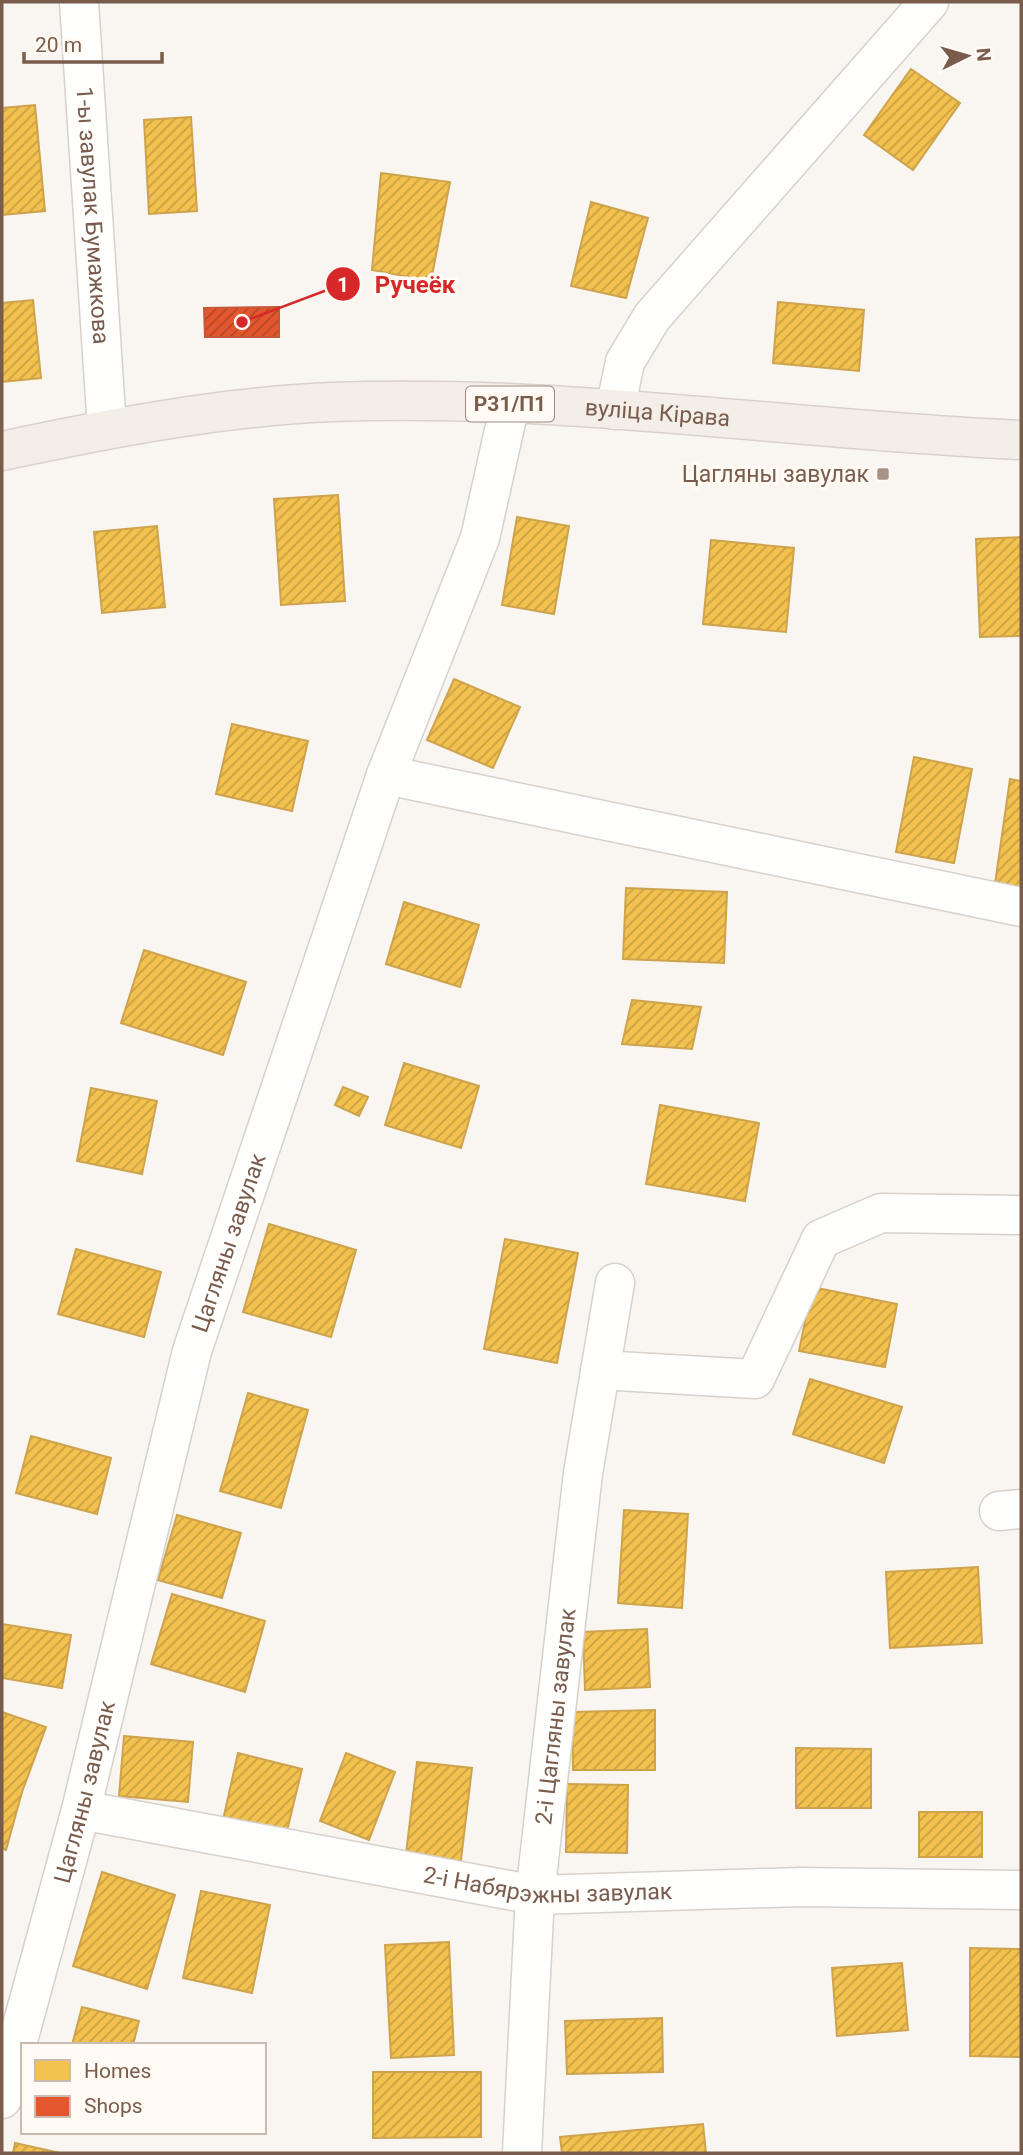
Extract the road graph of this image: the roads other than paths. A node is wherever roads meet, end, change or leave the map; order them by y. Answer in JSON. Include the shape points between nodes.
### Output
{"nodes":[{"id":1,"x":79,"y":2,"type":"edge"},
{"id":2,"x":929,"y":2,"type":"edge"},
{"id":3,"x":510,"y":404,"type":"junction"},
{"id":4,"x":615,"y":410,"type":"junction"},
{"id":5,"x":107,"y":429,"type":"junction"},
{"id":6,"x":1021,"y":440,"type":"edge"},
{"id":7,"x":2,"y":451,"type":"edge"},
{"id":8,"x":386,"y":775,"type":"junction"},
{"id":9,"x":1021,"y":907,"type":"edge"},
{"id":10,"x":1021,"y":1215,"type":"edge"},
{"id":11,"x":615,"y":1283,"type":"dead end"},
{"id":12,"x":600,"y":1370,"type":"junction"},
{"id":13,"x":81,"y":1810,"type":"junction"},
{"id":14,"x":1021,"y":1890,"type":"edge"},
{"id":15,"x":535,"y":1895,"type":"junction"},
{"id":16,"x":2,"y":2099,"type":"edge"},
{"id":17,"x":522,"y":2153,"type":"edge"}],
"edges":[{"from":1,"to":5,"type":"street","name":"1-ы завулак Бумажкова"},
{"from":2,"to":4,"type":"street","via":[[652,317],[625,362]]},
{"from":3,"to":4,"type":"main road","name":"вуліца Кірава","number":"Р31/П1"},
{"from":3,"to":5,"type":"main road","name":"вуліца Кірава","number":"Р31/П1","via":[[330,402]]},
{"from":3,"to":8,"type":"street","name":"Цагляны завулак","via":[[480,538]]},
{"from":4,"to":6,"type":"main road","name":"вуліца Кірава","number":"Р31/П1"},
{"from":5,"to":7,"type":"main road","name":"вуліца Кірава","number":"Р31/П1"},
{"from":8,"to":9,"type":"street"},
{"from":8,"to":13,"type":"street","name":"Цагляны завулак","via":[[192,1351]]},
{"from":10,"to":12,"type":"street","via":[[881,1213],[821,1240],[755,1379]]},
{"from":11,"to":12,"type":"street","name":"2-і Цагляны завулак"},
{"from":12,"to":15,"type":"street","name":"2-і Цагляны завулак","via":[[583,1473]]},
{"from":13,"to":15,"type":"street","name":"2-і Набярэжны завулак"},
{"from":13,"to":16,"type":"street","name":"Цагляны завулак"},
{"from":14,"to":15,"type":"street","name":"2-і Набярэжны завулак","via":[[801,1888]]},
{"from":15,"to":17,"type":"street","name":"2-і Цагляны завулак"}]}
